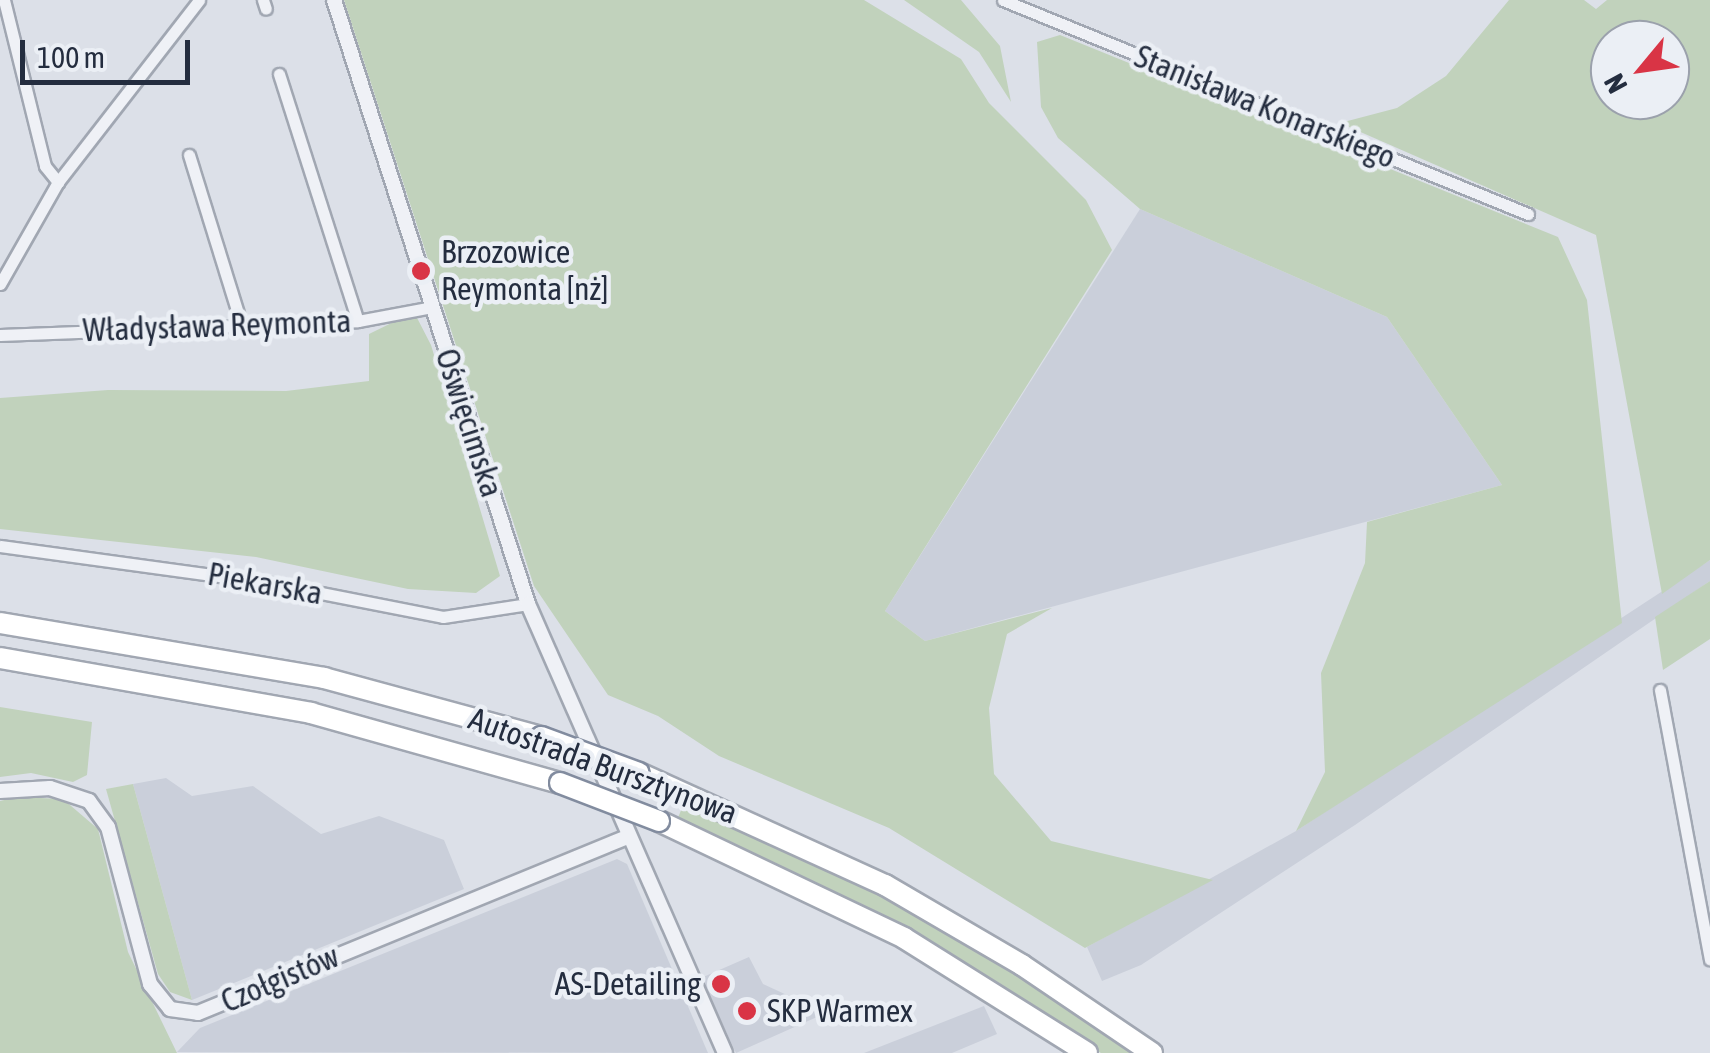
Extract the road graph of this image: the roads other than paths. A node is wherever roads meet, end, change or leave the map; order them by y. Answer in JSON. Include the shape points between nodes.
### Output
{"nodes":[{"id":1,"x":4,"y":0,"type":"edge"},
{"id":2,"x":198,"y":0,"type":"edge"},
{"id":3,"x":334,"y":0,"type":"edge"},
{"id":4,"x":1003,"y":0,"type":"edge"},
{"id":5,"x":279,"y":74,"type":"dead end"},
{"id":6,"x":189,"y":156,"type":"dead end"},
{"id":7,"x":58,"y":182,"type":"junction"},
{"id":8,"x":1528,"y":214,"type":"dead end"},
{"id":9,"x":0,"y":284,"type":"edge"},
{"id":10,"x":432,"y":308,"type":"junction"},
{"id":11,"x":358,"y":321,"type":"junction"},
{"id":12,"x":242,"y":326,"type":"junction"},
{"id":13,"x":0,"y":335,"type":"edge"},
{"id":14,"x":0,"y":546,"type":"edge"},
{"id":15,"x":528,"y":604,"type":"junction"},
{"id":16,"x":0,"y":623,"type":"edge"},
{"id":17,"x":0,"y":658,"type":"edge"},
{"id":18,"x":1660,"y":690,"type":"dead end"},
{"id":19,"x":0,"y":790,"type":"edge"},
{"id":20,"x":627,"y":837,"type":"junction"},
{"id":21,"x":1710,"y":959,"type":"edge"},
{"id":22,"x":725,"y":1053,"type":"edge"},
{"id":23,"x":1087,"y":1053,"type":"edge"},
{"id":24,"x":1152,"y":1053,"type":"edge"}],
"edges":[{"from":1,"to":7,"type":"street","via":[[45,166]]},
{"from":2,"to":7,"type":"street"},
{"from":3,"to":10,"type":"street","name":"Oświęcimska"},
{"from":4,"to":8,"type":"street","name":"Stanisława Konarskiego"},
{"from":5,"to":11,"type":"street"},
{"from":6,"to":12,"type":"street"},
{"from":7,"to":9,"type":"street"},
{"from":10,"to":11,"type":"street","name":"Władysława Reymonta"},
{"from":10,"to":15,"type":"street","name":"Oświęcimska"},
{"from":11,"to":12,"type":"street","name":"Władysława Reymonta"},
{"from":12,"to":13,"type":"street","name":"Władysława Reymonta"},
{"from":14,"to":15,"type":"street","name":"Piekarska","via":[[270,583],[443,617]]},
{"from":15,"to":20,"type":"street","name":"Oświęcimska"},
{"from":16,"to":24,"type":"highway","name":"Autostrada Bursztynowa","bridge":true,"via":[[295,672],[541,738],[639,773],[803,844],[1022,964]]},
{"from":17,"to":23,"type":"highway","name":"Autostrada Bursztynowa","bridge":true,"via":[[310,713],[560,783],[659,820],[852,910],[990,988]]},
{"from":18,"to":21,"type":"street"},
{"from":19,"to":20,"type":"street","name":"Czołgistów","via":[[50,788],[88,802],[111,838],[150,984],[170,1009],[198,1013]]},
{"from":20,"to":22,"type":"street","name":"Oświęcimska"}]}
